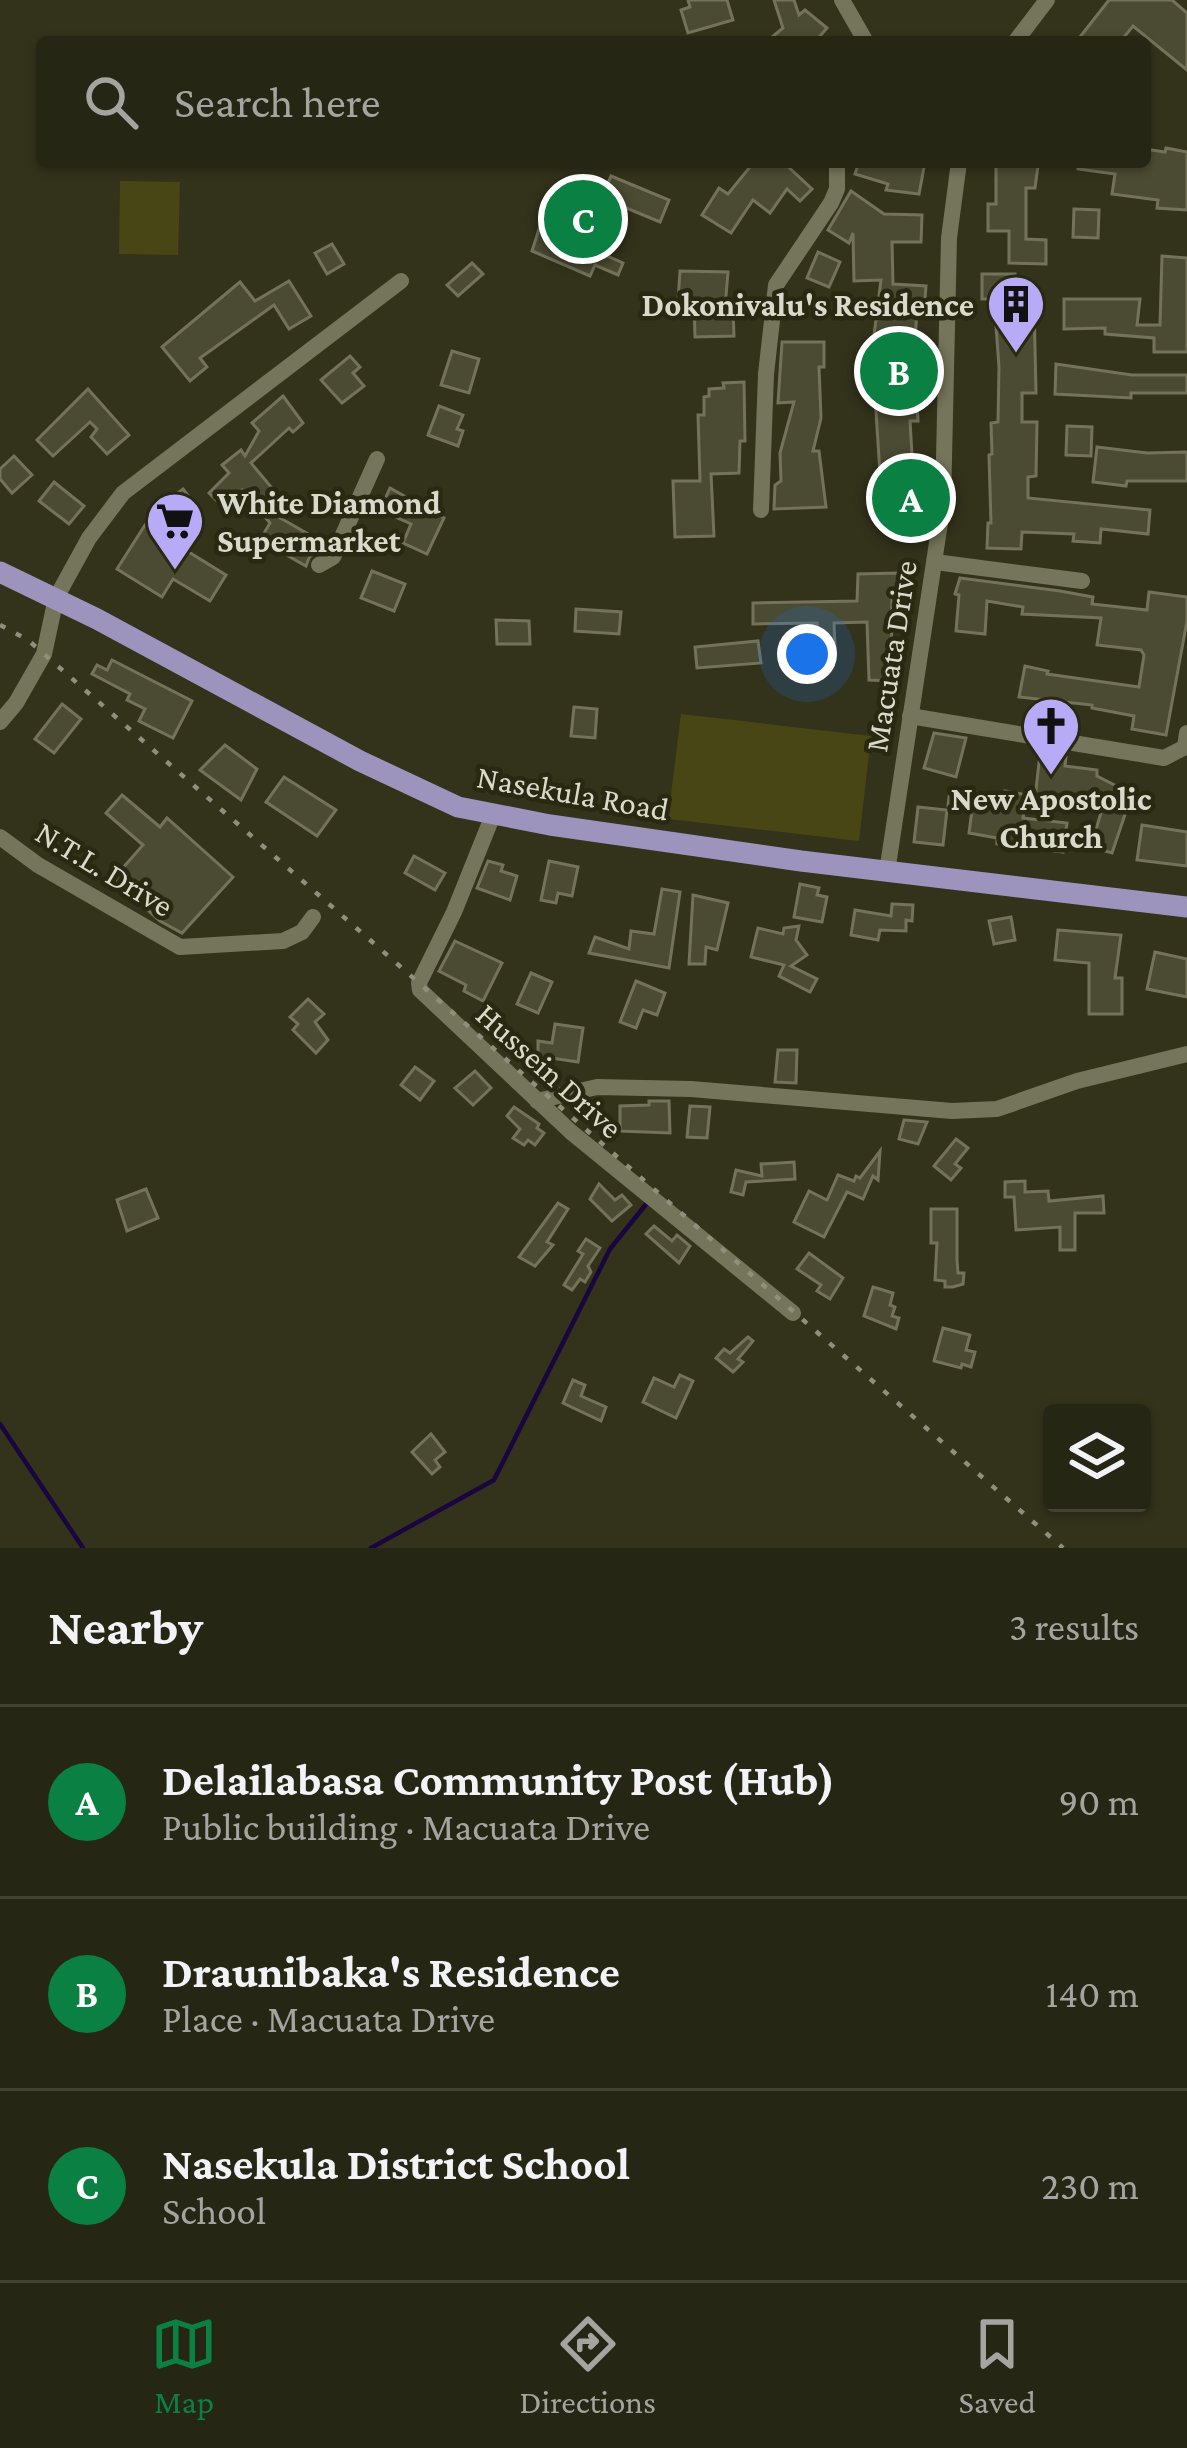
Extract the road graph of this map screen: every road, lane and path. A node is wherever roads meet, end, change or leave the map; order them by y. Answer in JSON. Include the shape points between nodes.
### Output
{"nodes":[{"id":1,"x":842,"y":0,"type":"edge"},
{"id":2,"x":1047,"y":0,"type":"edge"},
{"id":3,"x":857,"y":36,"type":"edge"},
{"id":4,"x":1020,"y":36,"type":"edge"},
{"id":5,"x":837,"y":168,"type":"edge"},
{"id":6,"x":958,"y":168,"type":"edge"},
{"id":7,"x":401,"y":281,"type":"dead end"},
{"id":8,"x":376,"y":459,"type":"dead end"},
{"id":9,"x":761,"y":509,"type":"dead end"},
{"id":10,"x":935,"y":562,"type":"junction"},
{"id":11,"x":319,"y":565,"type":"dead end"},
{"id":12,"x":0,"y":572,"type":"edge"},
{"id":13,"x":1082,"y":581,"type":"dead end"},
{"id":14,"x":56,"y":598,"type":"junction"},
{"id":15,"x":910,"y":716,"type":"junction"},
{"id":16,"x":0,"y":722,"type":"edge"},
{"id":17,"x":1187,"y":733,"type":"edge"},
{"id":18,"x":493,"y":814,"type":"junction"},
{"id":19,"x":0,"y":837,"type":"edge"},
{"id":20,"x":887,"y":872,"type":"junction"},
{"id":21,"x":1187,"y":907,"type":"edge"},
{"id":22,"x":313,"y":916,"type":"dead end"},
{"id":23,"x":1187,"y":1054,"type":"edge"},
{"id":24,"x":537,"y":1101,"type":"junction"},
{"id":25,"x":793,"y":1313,"type":"dead end"}],
"edges":[{"from":1,"to":3,"type":"street"},
{"from":2,"to":4,"type":"street"},
{"from":5,"to":9,"type":"street","via":[[831,203],[776,284]]},
{"from":6,"to":10,"type":"street","name":"Macuata Drive"},
{"from":7,"to":14,"type":"street","via":[[123,493]]},
{"from":8,"to":11,"type":"street","via":[[333,557]]},
{"from":10,"to":13,"type":"street"},
{"from":10,"to":15,"type":"street","name":"Macuata Drive"},
{"from":12,"to":14,"type":"main road","name":"Nasekula Road"},
{"from":14,"to":16,"type":"street","via":[[44,654]]},
{"from":14,"to":18,"type":"main road","name":"Nasekula Road","via":[[423,793]]},
{"from":15,"to":17,"type":"street","via":[[1164,758],[1185,747]]},
{"from":15,"to":20,"type":"street","name":"Macuata Drive"},
{"from":18,"to":20,"type":"main road","name":"Nasekula Road"},
{"from":18,"to":24,"type":"street","name":"Hussein Drive","via":[[420,990]]},
{"from":19,"to":22,"type":"street","name":"N.T.L. Drive","via":[[180,947],[283,941]]},
{"from":20,"to":21,"type":"main road","name":"Nasekula Road"},
{"from":23,"to":24,"type":"street","via":[[997,1109],[692,1089],[597,1088]]},
{"from":24,"to":25,"type":"street","name":"Hussein Drive"}]}
